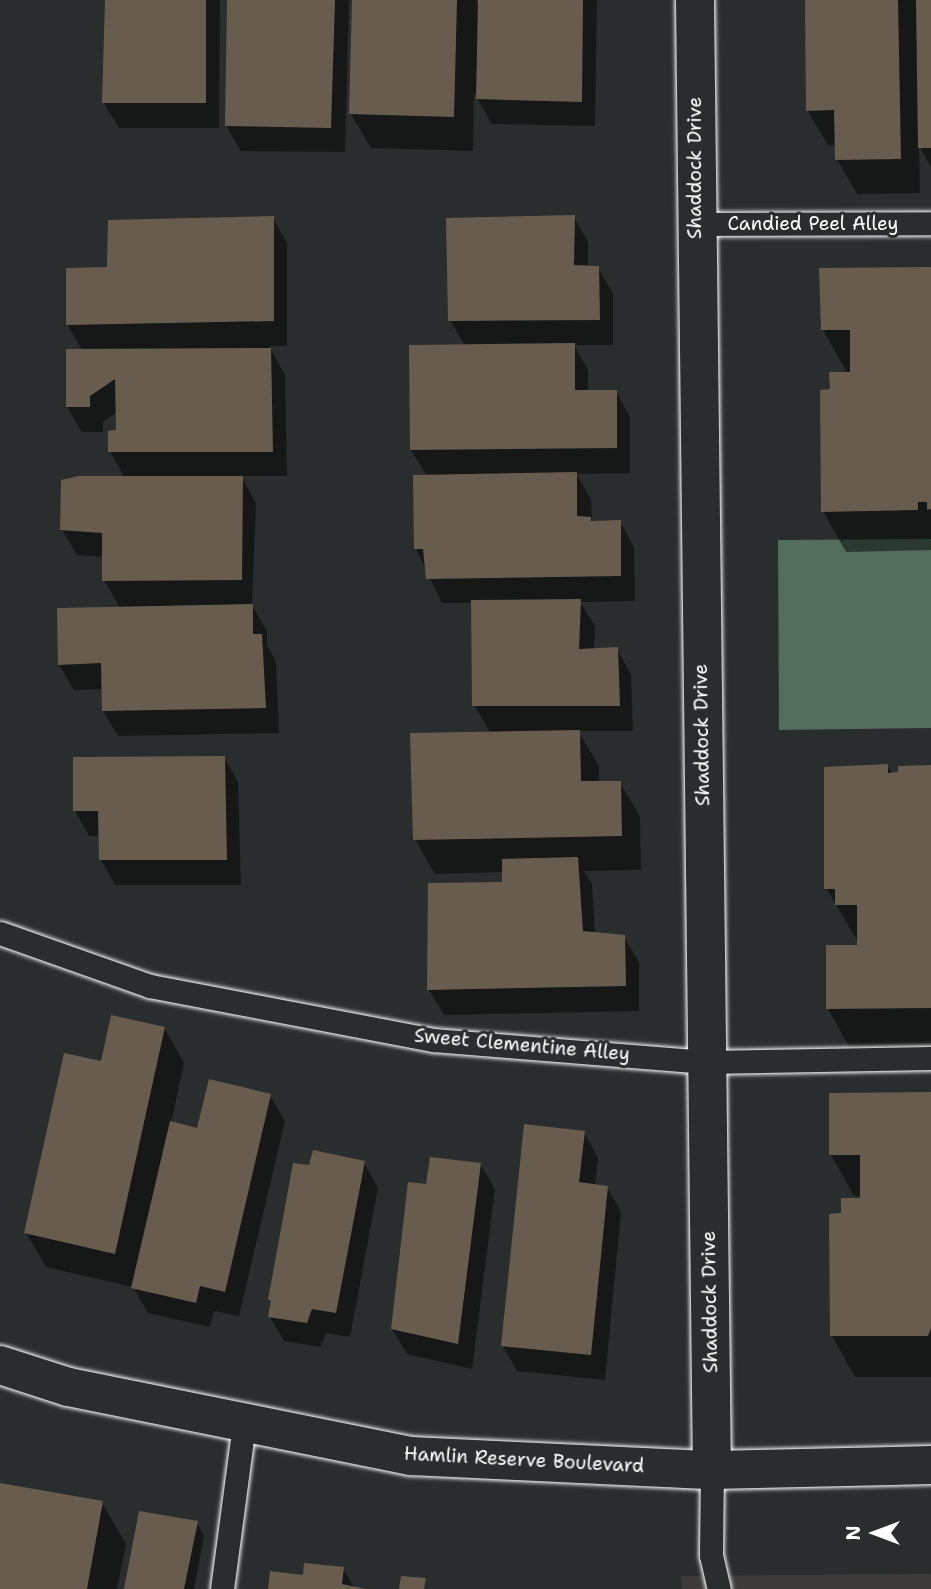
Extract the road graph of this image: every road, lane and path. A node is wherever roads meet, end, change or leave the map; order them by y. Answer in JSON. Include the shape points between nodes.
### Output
{"nodes":[{"id":1,"x":695,"y":0,"type":"edge"},
{"id":2,"x":931,"y":223,"type":"edge"},
{"id":3,"x":695,"y":224,"type":"junction"},
{"id":4,"x":0,"y":933,"type":"edge"},
{"id":5,"x":931,"y":1058,"type":"edge"},
{"id":6,"x":706,"y":1062,"type":"junction"},
{"id":7,"x":0,"y":1365,"type":"edge"},
{"id":8,"x":244,"y":1425,"type":"junction"},
{"id":9,"x":931,"y":1465,"type":"edge"},
{"id":10,"x":712,"y":1470,"type":"junction"},
{"id":11,"x":222,"y":1589,"type":"edge"},
{"id":12,"x":719,"y":1589,"type":"edge"}],
"edges":[{"from":1,"to":3,"type":"street","name":"Shaddock Drive"},
{"from":2,"to":3,"type":"lane","name":"Candied Peel Alley"},
{"from":3,"to":6,"type":"street","name":"Shaddock Drive"},
{"from":4,"to":6,"type":"lane","name":"Sweet Clementine Alley","via":[[150,986],[419,1038]]},
{"from":5,"to":6,"type":"lane","name":"Sweet Clementine Alley"},
{"from":6,"to":10,"type":"street","name":"Shaddock Drive"},
{"from":7,"to":8,"type":"street","name":"Hamlin Reserve Boulevard","via":[[68,1387]]},
{"from":8,"to":10,"type":"street","name":"Hamlin Reserve Boulevard","via":[[411,1456]]},
{"from":8,"to":11,"type":"lane"},
{"from":9,"to":10,"type":"street","name":"Hamlin Reserve Boulevard"},
{"from":10,"to":12,"type":"lane","via":[[711,1555]]}]}
